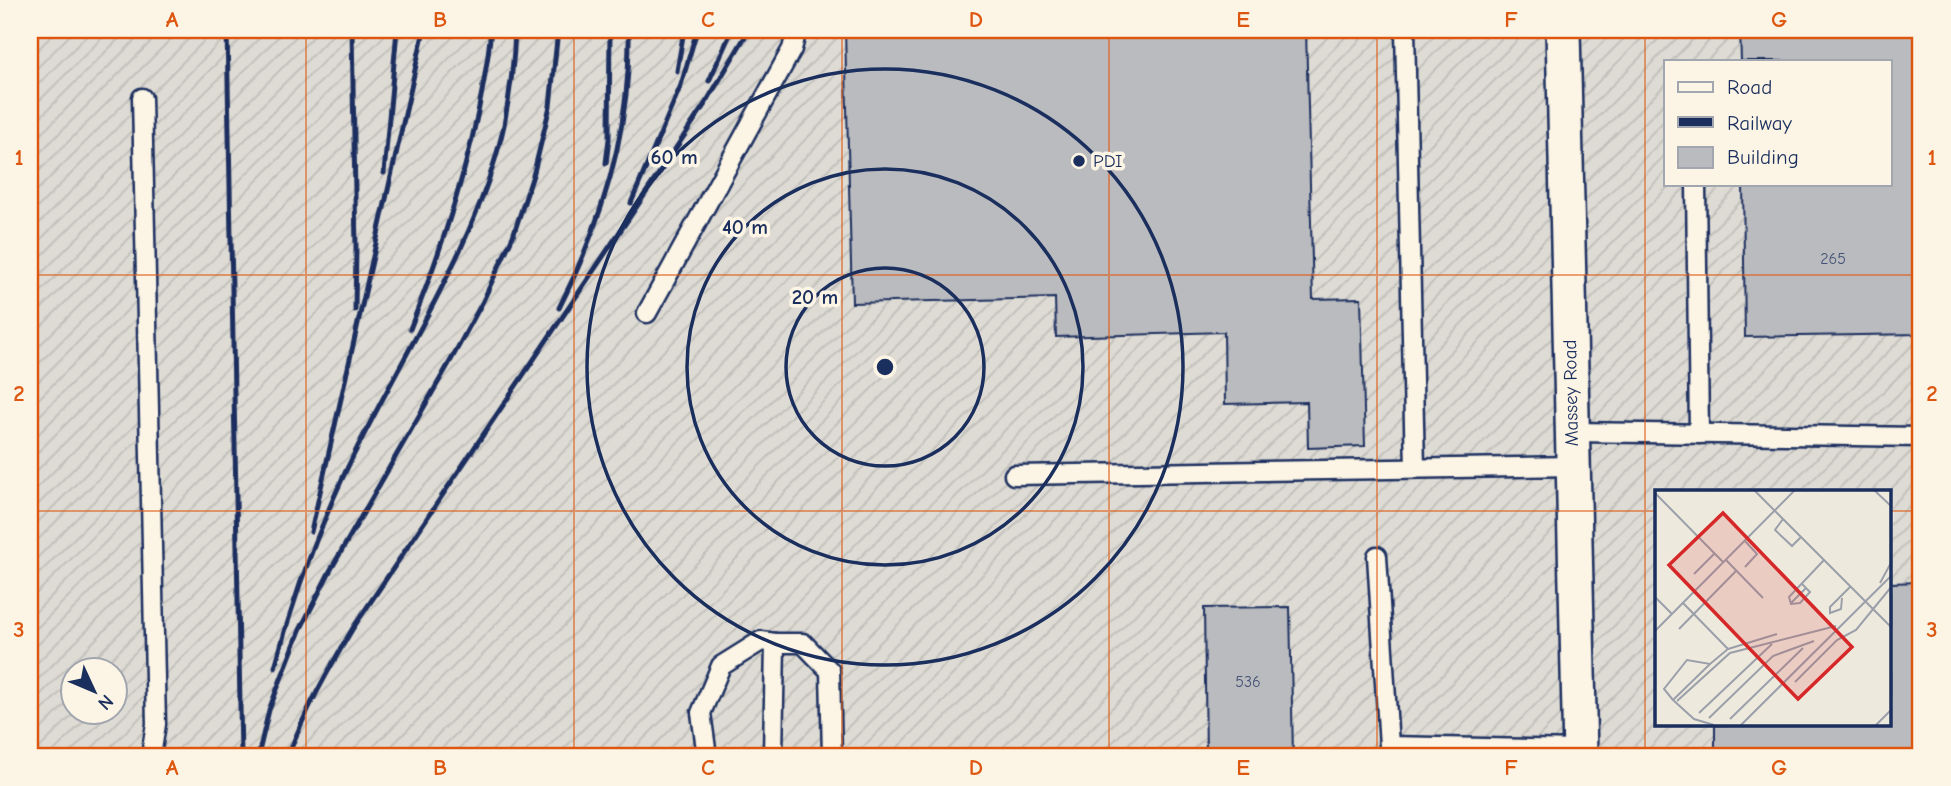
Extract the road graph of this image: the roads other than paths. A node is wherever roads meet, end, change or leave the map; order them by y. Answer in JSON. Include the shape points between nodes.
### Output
{"nodes":[{"id":1,"x":797,"y":30,"type":"edge"},
{"id":2,"x":1405,"y":30,"type":"edge"},
{"id":3,"x":1563,"y":30,"type":"edge"},
{"id":4,"x":142,"y":98,"type":"dead end"},
{"id":5,"x":1696,"y":186,"type":"edge"},
{"id":6,"x":647,"y":313,"type":"dead end"},
{"id":7,"x":1572,"y":432,"type":"junction"},
{"id":8,"x":1699,"y":434,"type":"junction"},
{"id":9,"x":1921,"y":437,"type":"edge"},
{"id":10,"x":1573,"y":466,"type":"junction"},
{"id":11,"x":1415,"y":468,"type":"junction"},
{"id":12,"x":1014,"y":475,"type":"dead end"},
{"id":13,"x":1377,"y":556,"type":"dead end"},
{"id":14,"x":775,"y":643,"type":"junction"},
{"id":15,"x":1580,"y":753,"type":"edge"},
{"id":16,"x":151,"y":756,"type":"edge"},
{"id":17,"x":707,"y":756,"type":"edge"},
{"id":18,"x":772,"y":756,"type":"edge"},
{"id":19,"x":832,"y":756,"type":"edge"}],
"edges":[{"from":1,"to":6,"type":"lane","via":[[792,49]]},
{"from":2,"to":11,"type":"lane"},
{"from":3,"to":7,"type":"street","name":"Massey Road"},
{"from":4,"to":16,"type":"lane","via":[[156,724]]},
{"from":5,"to":8,"type":"lane"},
{"from":7,"to":8,"type":"lane"},
{"from":7,"to":10,"type":"street","name":"Massey Road"},
{"from":8,"to":9,"type":"lane"},
{"from":10,"to":11,"type":"lane"},
{"from":10,"to":15,"type":"street","name":"Massey Road"},
{"from":11,"to":12,"type":"lane"},
{"from":13,"to":15,"type":"lane","via":[[1389,746]]},
{"from":14,"to":17,"type":"lane","via":[[761,641],[721,666],[701,713]]},
{"from":14,"to":18,"type":"lane"},
{"from":14,"to":19,"type":"lane","via":[[803,643],[830,671]]}]}
